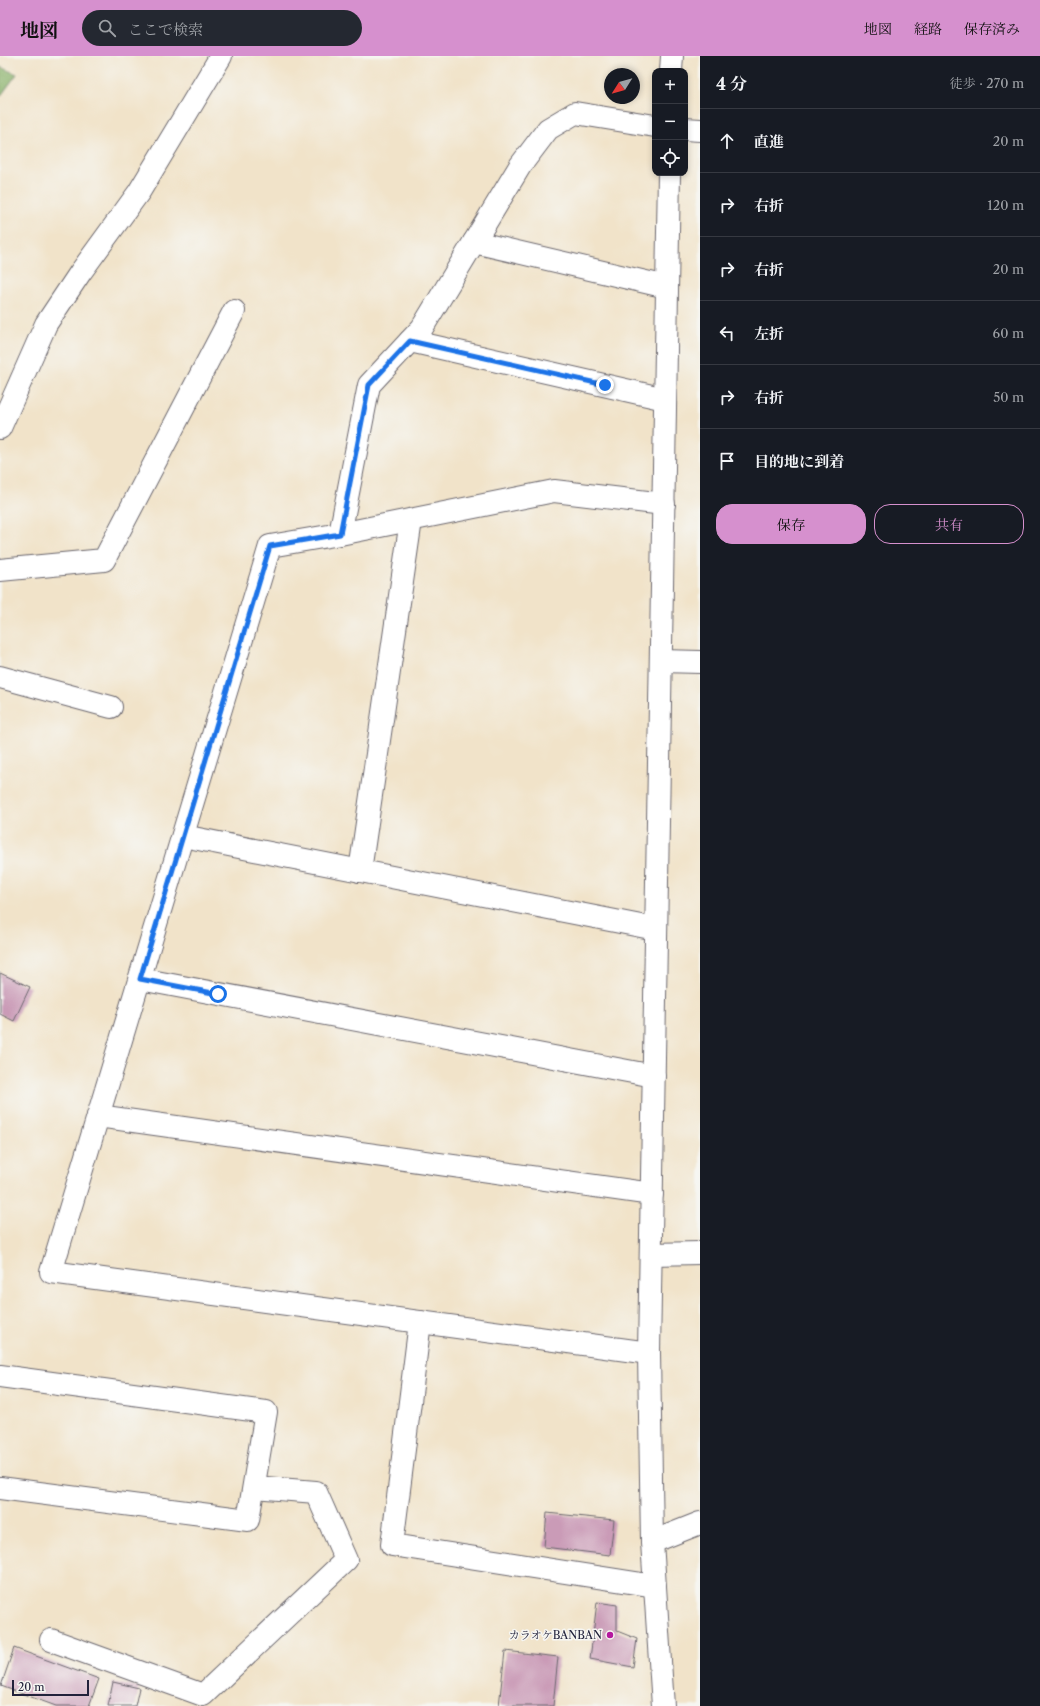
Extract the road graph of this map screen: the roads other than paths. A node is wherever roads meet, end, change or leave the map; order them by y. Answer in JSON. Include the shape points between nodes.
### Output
{"nodes":[{"id":1,"x":221,"y":56,"type":"edge"},
{"id":2,"x":672,"y":56,"type":"edge"},
{"id":3,"x":671,"y":68,"type":"edge"},
{"id":4,"x":652,"y":126,"type":"edge"},
{"id":5,"x":688,"y":129,"type":"edge"},
{"id":6,"x":700,"y":130,"type":"edge"},
{"id":7,"x":669,"y":176,"type":"edge"},
{"id":8,"x":474,"y":242,"type":"junction"},
{"id":9,"x":667,"y":287,"type":"junction"},
{"id":10,"x":234,"y":311,"type":"dead end"},
{"id":11,"x":410,"y":341,"type":"junction"},
{"id":12,"x":665,"y":399,"type":"junction"},
{"id":13,"x":0,"y":428,"type":"edge"},
{"id":14,"x":664,"y":504,"type":"junction"},
{"id":15,"x":411,"y":520,"type":"junction"},
{"id":16,"x":340,"y":534,"type":"junction"},
{"id":17,"x":0,"y":570,"type":"edge"},
{"id":18,"x":661,"y":661,"type":"junction"},
{"id":19,"x":700,"y":662,"type":"edge"},
{"id":20,"x":0,"y":677,"type":"edge"},
{"id":21,"x":111,"y":707,"type":"dead end"},
{"id":22,"x":183,"y":836,"type":"junction"},
{"id":23,"x":360,"y":871,"type":"junction"},
{"id":24,"x":656,"y":929,"type":"junction"},
{"id":25,"x":140,"y":979,"type":"junction"},
{"id":26,"x":654,"y":1076,"type":"junction"},
{"id":27,"x":98,"y":1116,"type":"junction"},
{"id":28,"x":652,"y":1194,"type":"junction"},
{"id":29,"x":700,"y":1253,"type":"edge"},
{"id":30,"x":651,"y":1254,"type":"junction"},
{"id":31,"x":420,"y":1322,"type":"junction"},
{"id":32,"x":649,"y":1353,"type":"junction"},
{"id":33,"x":0,"y":1376,"type":"edge"},
{"id":34,"x":254,"y":1487,"type":"junction"},
{"id":35,"x":0,"y":1488,"type":"edge"},
{"id":36,"x":700,"y":1523,"type":"edge"},
{"id":37,"x":652,"y":1542,"type":"junction"},
{"id":38,"x":655,"y":1586,"type":"junction"},
{"id":39,"x":51,"y":1640,"type":"dead end"},
{"id":40,"x":663,"y":1706,"type":"edge"}],
"edges":[{"from":1,"to":13,"type":"street","via":[[139,192],[46,324]]},
{"from":2,"to":3,"type":"street"},
{"from":4,"to":8,"type":"street","via":[[575,113],[548,130],[520,166]]},
{"from":5,"to":6,"type":"street"},
{"from":7,"to":9,"type":"street"},
{"from":8,"to":9,"type":"street"},
{"from":8,"to":11,"type":"street","via":[[422,328]]},
{"from":9,"to":12,"type":"street"},
{"from":10,"to":17,"type":"street","via":[[104,560]]},
{"from":11,"to":12,"type":"street"},
{"from":11,"to":16,"type":"street","via":[[369,385]]},
{"from":12,"to":14,"type":"street"},
{"from":14,"to":15,"type":"street","via":[[554,491]]},
{"from":14,"to":18,"type":"street"},
{"from":15,"to":16,"type":"street"},
{"from":15,"to":23,"type":"street"},
{"from":16,"to":22,"type":"street","via":[[270,546]]},
{"from":18,"to":19,"type":"street"},
{"from":18,"to":24,"type":"street"},
{"from":20,"to":21,"type":"street"},
{"from":22,"to":23,"type":"street"},
{"from":22,"to":25,"type":"street"},
{"from":23,"to":24,"type":"street"},
{"from":24,"to":26,"type":"street"},
{"from":25,"to":26,"type":"street"},
{"from":25,"to":27,"type":"street"},
{"from":26,"to":28,"type":"street"},
{"from":27,"to":28,"type":"street"},
{"from":27,"to":31,"type":"street","via":[[51,1272]]},
{"from":28,"to":30,"type":"street"},
{"from":29,"to":30,"type":"street"},
{"from":30,"to":32,"type":"street"},
{"from":31,"to":32,"type":"street"},
{"from":31,"to":38,"type":"street","via":[[392,1545]]},
{"from":32,"to":37,"type":"street"},
{"from":33,"to":34,"type":"street","via":[[266,1412]]},
{"from":34,"to":35,"type":"street","via":[[248,1520]]},
{"from":34,"to":39,"type":"street","via":[[316,1492],[346,1560],[204,1695]]},
{"from":36,"to":37,"type":"street"},
{"from":37,"to":38,"type":"street"},
{"from":38,"to":40,"type":"street"}]}
